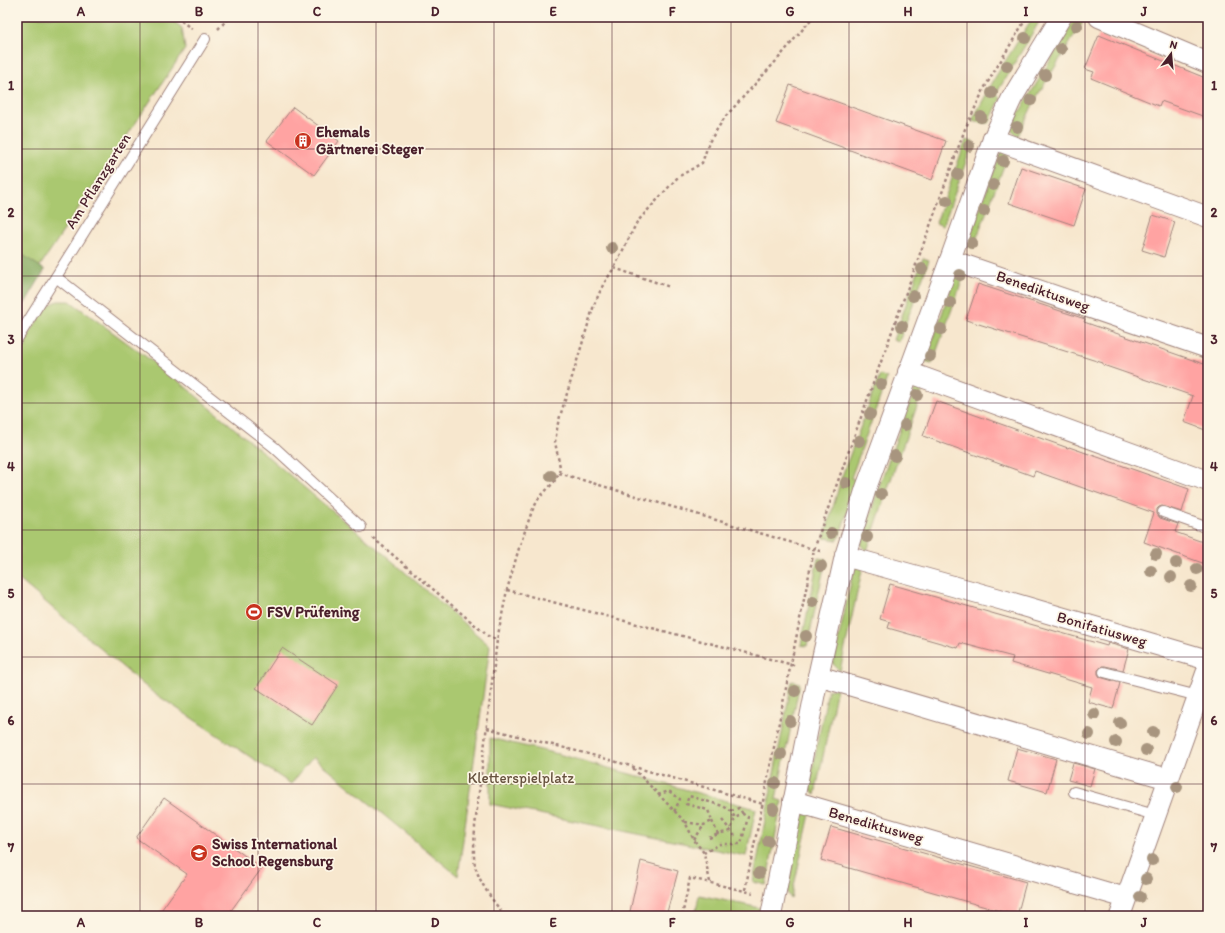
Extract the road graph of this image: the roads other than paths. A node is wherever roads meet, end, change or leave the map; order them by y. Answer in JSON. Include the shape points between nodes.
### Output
{"nodes":[{"id":1,"x":1062,"y":17,"type":"edge"},
{"id":2,"x":1099,"y":17,"type":"edge"},
{"id":3,"x":205,"y":39,"type":"dead end"},
{"id":4,"x":1208,"y":63,"type":"edge"},
{"id":5,"x":993,"y":139,"type":"junction"},
{"id":6,"x":1208,"y":217,"type":"edge"},
{"id":7,"x":950,"y":260,"type":"junction"},
{"id":8,"x":56,"y":277,"type":"junction"},
{"id":9,"x":17,"y":339,"type":"edge"},
{"id":10,"x":1208,"y":348,"type":"edge"},
{"id":11,"x":908,"y":372,"type":"junction"},
{"id":12,"x":1208,"y":481,"type":"edge"},
{"id":13,"x":1163,"y":512,"type":"dead end"},
{"id":14,"x":361,"y":527,"type":"road end"},
{"id":15,"x":1208,"y":528,"type":"edge"},
{"id":16,"x":845,"y":556,"type":"junction"},
{"id":17,"x":1208,"y":660,"type":"edge"},
{"id":18,"x":1208,"y":668,"type":"edge"},
{"id":19,"x":1104,"y":672,"type":"dead end"},
{"id":20,"x":819,"y":674,"type":"junction"},
{"id":21,"x":1198,"y":696,"type":"junction"},
{"id":22,"x":1168,"y":779,"type":"junction"},
{"id":23,"x":1074,"y":792,"type":"dead end"},
{"id":24,"x":793,"y":801,"type":"junction"},
{"id":25,"x":1155,"y":815,"type":"junction"},
{"id":26,"x":1126,"y":898,"type":"junction"},
{"id":27,"x":771,"y":916,"type":"edge"},
{"id":28,"x":1120,"y":916,"type":"edge"}],
"edges":[{"from":1,"to":5,"type":"street","via":[[1012,98]]},
{"from":2,"to":4,"type":"street"},
{"from":3,"to":8,"type":"lane","name":"Am Pflanzgarten"},
{"from":5,"to":6,"type":"street"},
{"from":5,"to":7,"type":"street"},
{"from":7,"to":10,"type":"street","name":"Benediktusweg"},
{"from":7,"to":11,"type":"street"},
{"from":8,"to":9,"type":"lane","name":"Am Pflanzgarten"},
{"from":8,"to":14,"type":"lane","via":[[274,447]]},
{"from":11,"to":12,"type":"street"},
{"from":11,"to":16,"type":"street","via":[[866,488]]},
{"from":13,"to":15,"type":"lane"},
{"from":16,"to":17,"type":"street","name":"Bonifatiusweg"},
{"from":16,"to":20,"type":"street"},
{"from":18,"to":21,"type":"street"},
{"from":19,"to":21,"type":"lane"},
{"from":20,"to":22,"type":"street"},
{"from":20,"to":24,"type":"street"},
{"from":21,"to":22,"type":"street"},
{"from":22,"to":25,"type":"street"},
{"from":23,"to":25,"type":"lane"},
{"from":24,"to":26,"type":"street","name":"Benediktusweg"},
{"from":24,"to":27,"type":"street"},
{"from":25,"to":26,"type":"street"},
{"from":26,"to":28,"type":"street"}]}
